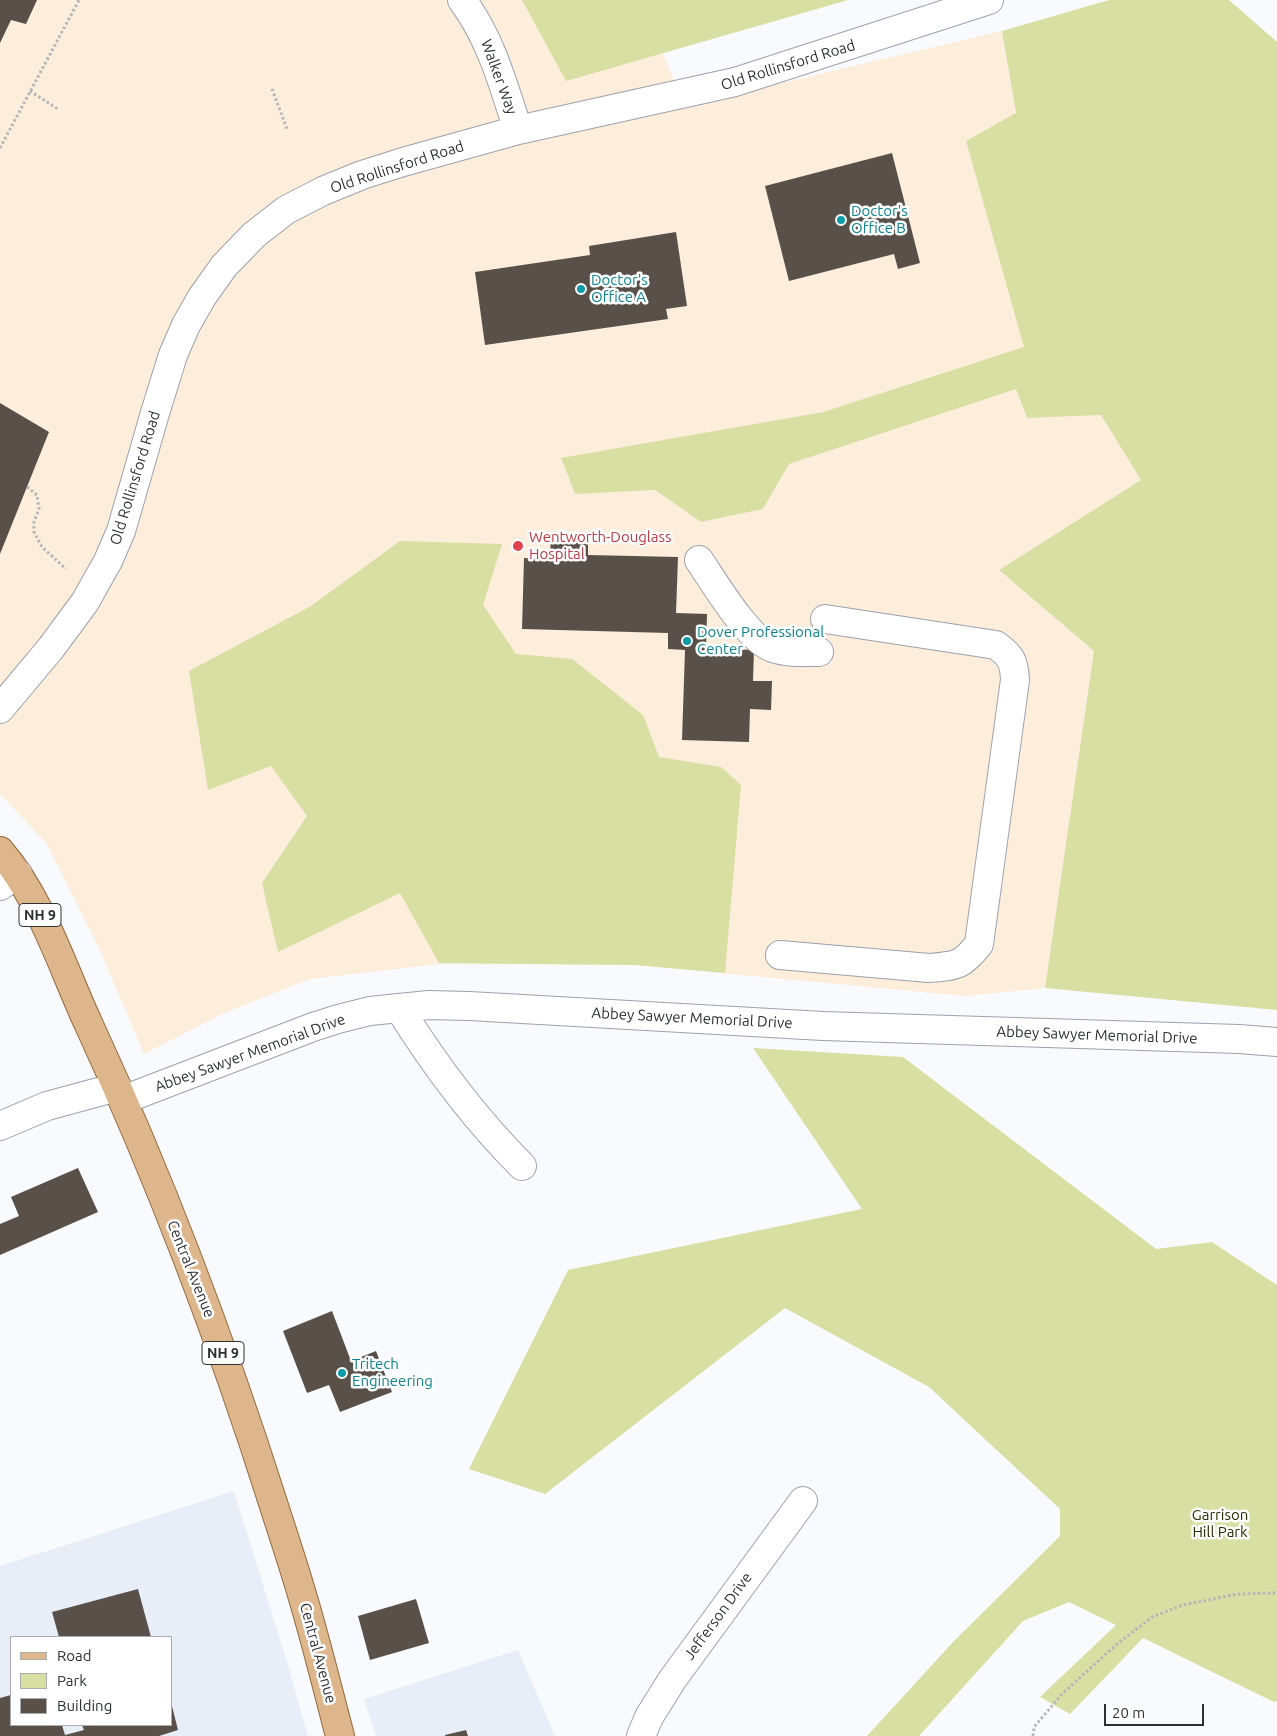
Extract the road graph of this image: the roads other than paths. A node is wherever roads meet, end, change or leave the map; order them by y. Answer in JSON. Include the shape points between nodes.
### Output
{"nodes":[{"id":1,"x":462,"y":0,"type":"edge"},
{"id":2,"x":990,"y":0,"type":"edge"},
{"id":3,"x":518,"y":130,"type":"junction"},
{"id":4,"x":699,"y":560,"type":"dead end"},
{"id":5,"x":824,"y":619,"type":"dead end"},
{"id":6,"x":819,"y":652,"type":"dead end"},
{"id":7,"x":0,"y":709,"type":"edge"},
{"id":8,"x":0,"y":851,"type":"edge"},
{"id":9,"x":9,"y":880,"type":"edge"},
{"id":10,"x":780,"y":955,"type":"dead end"},
{"id":11,"x":399,"y":1008,"type":"junction"},
{"id":12,"x":1277,"y":1042,"type":"edge"},
{"id":13,"x":120,"y":1093,"type":"junction"},
{"id":14,"x":0,"y":1126,"type":"edge"},
{"id":15,"x":522,"y":1166,"type":"dead end"},
{"id":16,"x":803,"y":1500,"type":"dead end"},
{"id":17,"x":340,"y":1736,"type":"edge"},
{"id":18,"x":641,"y":1736,"type":"edge"}],
"edges":[{"from":1,"to":3,"type":"street","name":"Walker Way","via":[[484,34]]},
{"from":2,"to":3,"type":"street","name":"Old Rollinsford Road","via":[[736,82]]},
{"from":3,"to":7,"type":"street","name":"Old Rollinsford Road","via":[[402,162],[323,191],[286,210],[254,235],[224,266],[202,297],[173,355],[121,531],[108,561],[85,602]]},
{"from":4,"to":6,"type":"street","via":[[758,639],[772,648]]},
{"from":5,"to":10,"type":"street","via":[[996,645],[1007,653],[1014,665],[1013,690],[979,944],[968,959],[950,966],[929,968]]},
{"from":8,"to":9,"type":"main road","name":"Central Avenue","number":"NH 9"},
{"from":9,"to":13,"type":"main road","name":"Central Avenue","number":"NH 9","via":[[39,912]]},
{"from":11,"to":12,"type":"street","name":"Abbey Sawyer Memorial Drive","via":[[469,1006],[823,1026]]},
{"from":11,"to":13,"type":"street","name":"Abbey Sawyer Memorial Drive","via":[[370,1011],[313,1027]]},
{"from":11,"to":15,"type":"street","via":[[468,1107]]},
{"from":13,"to":14,"type":"street","name":"Abbey Sawyer Memorial Drive","via":[[47,1106]]},
{"from":13,"to":17,"type":"main road","name":"Central Avenue","number":"NH 9","via":[[213,1324],[252,1436],[300,1587]]},
{"from":16,"to":18,"type":"street","name":"Jefferson Drive","via":[[672,1680]]}]}
